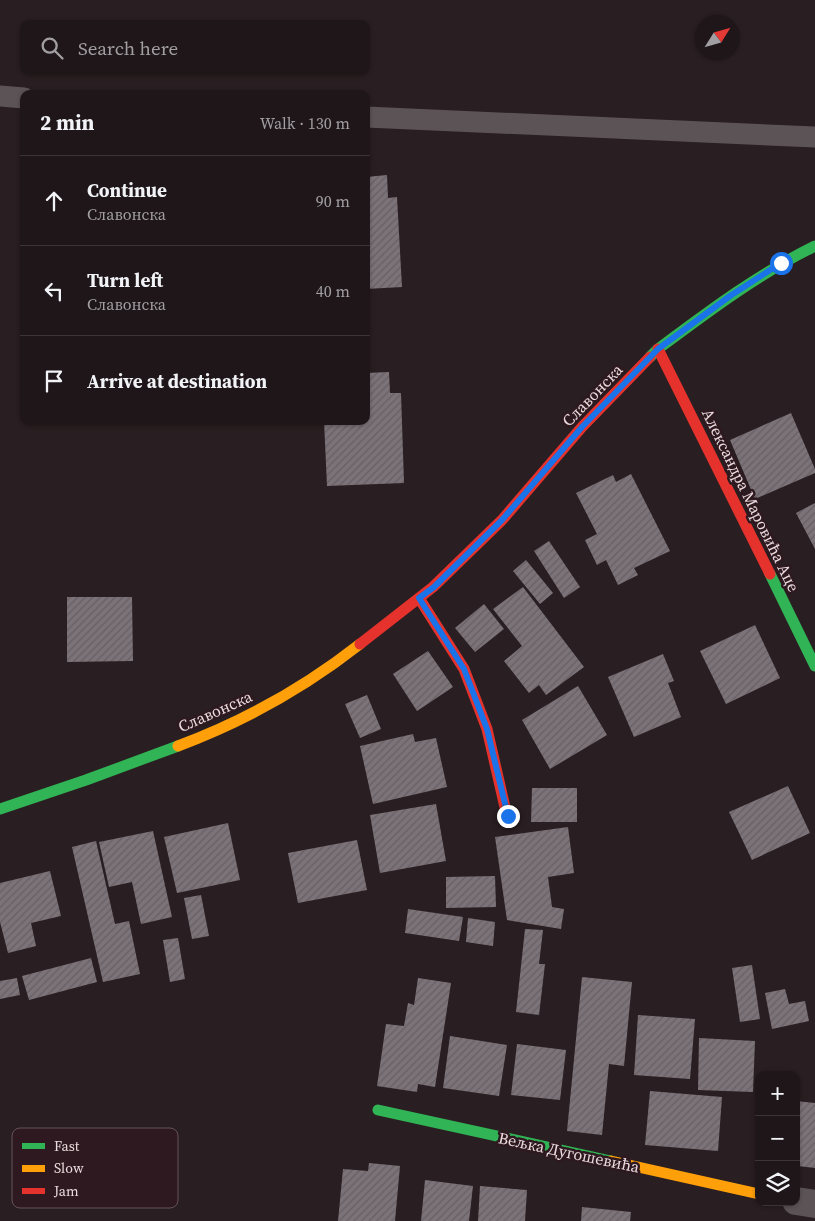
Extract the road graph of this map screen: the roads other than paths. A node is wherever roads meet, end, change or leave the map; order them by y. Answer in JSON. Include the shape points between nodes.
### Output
{"nodes":[{"id":1,"x":0,"y":96,"type":"edge"},
{"id":2,"x":20,"y":98,"type":"edge"},
{"id":3,"x":370,"y":116,"type":"edge"},
{"id":4,"x":815,"y":136,"type":"edge"},
{"id":5,"x":815,"y":246,"type":"edge"},
{"id":6,"x":658,"y":349,"type":"junction"},
{"id":7,"x":419,"y":598,"type":"junction"},
{"id":8,"x":815,"y":666,"type":"edge"},
{"id":9,"x":0,"y":809,"type":"edge"},
{"id":10,"x":508,"y":816,"type":"dead end"},
{"id":11,"x":378,"y":1110,"type":"dead end"},
{"id":12,"x":755,"y":1193,"type":"edge"},
{"id":13,"x":800,"y":1202,"type":"edge"},
{"id":14,"x":815,"y":1204,"type":"edge"}],
"edges":[{"from":1,"to":2,"type":"lane"},
{"from":3,"to":4,"type":"lane"},
{"from":5,"to":6,"type":"street","name":"Славонска","via":[[781,263],[730,296]]},
{"from":6,"to":7,"type":"street","name":"Славонска","via":[[582,427],[502,520]]},
{"from":6,"to":8,"type":"street","name":"Александра Маровића Аце"},
{"from":7,"to":9,"type":"street","name":"Славонска","via":[[331,668],[220,730]]},
{"from":7,"to":10,"type":"street","via":[[464,669],[487,729]]},
{"from":11,"to":12,"type":"street","name":"Вељка Дугошевића"},
{"from":13,"to":14,"type":"street"}]}
